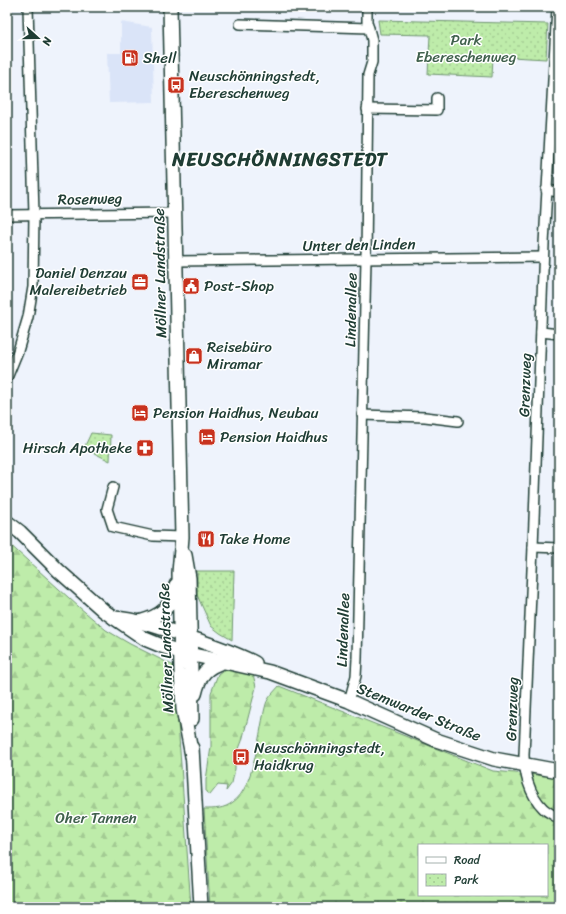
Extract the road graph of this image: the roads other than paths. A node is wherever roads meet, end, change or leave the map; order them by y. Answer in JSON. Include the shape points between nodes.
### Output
{"nodes":[{"id":1,"x":28,"y":7,"type":"edge"},
{"id":2,"x":170,"y":7,"type":"edge"},
{"id":3,"x":367,"y":7,"type":"edge"},
{"id":4,"x":557,"y":7,"type":"edge"},
{"id":5,"x":240,"y":24,"type":"dead end"},
{"id":6,"x":369,"y":28,"type":"junction"},
{"id":7,"x":438,"y":98,"type":"dead end"},
{"id":8,"x":367,"y":109,"type":"junction"},
{"id":9,"x":546,"y":190,"type":"junction"},
{"id":10,"x":559,"y":192,"type":"edge"},
{"id":11,"x":174,"y":212,"type":"junction"},
{"id":12,"x":34,"y":214,"type":"junction"},
{"id":13,"x":7,"y":215,"type":"edge"},
{"id":14,"x":543,"y":257,"type":"junction"},
{"id":15,"x":366,"y":259,"type":"junction"},
{"id":16,"x":176,"y":261,"type":"junction"},
{"id":17,"x":540,"y":332,"type":"junction"},
{"id":18,"x":559,"y":334,"type":"edge"},
{"id":19,"x":7,"y":378,"type":"edge"},
{"id":20,"x":362,"y":415,"type":"junction"},
{"id":21,"x":458,"y":420,"type":"dead end"},
{"id":22,"x":113,"y":487,"type":"dead end"},
{"id":23,"x":7,"y":522,"type":"edge"},
{"id":24,"x":182,"y":537,"type":"junction"},
{"id":25,"x":533,"y":547,"type":"junction"},
{"id":26,"x":559,"y":548,"type":"edge"},
{"id":27,"x":179,"y":574,"type":"junction"},
{"id":28,"x":113,"y":618,"type":"junction"},
{"id":29,"x":139,"y":622,"type":"junction"},
{"id":30,"x":185,"y":636,"type":"junction"},
{"id":31,"x":186,"y":653,"type":"junction"},
{"id":32,"x":225,"y":661,"type":"junction"},
{"id":33,"x":270,"y":672,"type":"junction"},
{"id":34,"x":349,"y":701,"type":"junction"},
{"id":35,"x":192,"y":708,"type":"junction"},
{"id":36,"x":192,"y":756,"type":"junction"},
{"id":37,"x":524,"y":765,"type":"junction"},
{"id":38,"x":559,"y":771,"type":"edge"},
{"id":39,"x":559,"y":819,"type":"edge"},
{"id":40,"x":201,"y":907,"type":"edge"}],
"edges":[{"from":1,"to":12,"type":"street"},
{"from":2,"to":11,"type":"main road","name":"Möllner Landstraße"},
{"from":3,"to":6,"type":"street","name":"Lindenallee"},
{"from":4,"to":9,"type":"street","name":"Grenzweg"},
{"from":5,"to":6,"type":"street"},
{"from":6,"to":8,"type":"street","name":"Lindenallee","via":[[372,62],[368,75]]},
{"from":7,"to":8,"type":"street","via":[[437,110]]},
{"from":8,"to":15,"type":"street","name":"Lindenallee"},
{"from":9,"to":10,"type":"street"},
{"from":9,"to":14,"type":"street","name":"Grenzweg"},
{"from":11,"to":12,"type":"street","name":"Rosenweg"},
{"from":11,"to":16,"type":"main road","name":"Möllner Landstraße"},
{"from":12,"to":13,"type":"street","name":"Rosenweg"},
{"from":12,"to":19,"type":"street","via":[[33,287],[28,317]]},
{"from":14,"to":15,"type":"street","name":"Unter den Linden"},
{"from":14,"to":17,"type":"street","name":"Grenzweg"},
{"from":15,"to":16,"type":"street","name":"Unter den Linden"},
{"from":15,"to":20,"type":"street","name":"Lindenallee"},
{"from":16,"to":24,"type":"main road","name":"Möllner Landstraße"},
{"from":17,"to":18,"type":"street"},
{"from":17,"to":25,"type":"street","name":"Grenzweg"},
{"from":20,"to":21,"type":"street"},
{"from":20,"to":34,"type":"street","name":"Lindenallee","via":[[356,676]]},
{"from":22,"to":24,"type":"street","via":[[107,509],[113,527],[153,536]]},
{"from":23,"to":28,"type":"main road","name":"Stemwarder Straße"},
{"from":24,"to":27,"type":"main road","name":"Möllner Landstraße"},
{"from":24,"to":30,"type":"main road","name":"Möllner Landstraße","via":[[189,578]]},
{"from":25,"to":26,"type":"street"},
{"from":25,"to":37,"type":"street","name":"Grenzweg"},
{"from":27,"to":29,"type":"main road","via":[[167,607],[156,617]]},
{"from":27,"to":30,"type":"main road","name":"Möllner Landstraße"},
{"from":28,"to":29,"type":"main road","name":"Stemwarder Straße"},
{"from":28,"to":31,"type":"main road","name":"Stemwarder Straße","via":[[145,639]]},
{"from":29,"to":30,"type":"main road","name":"Stemwarder Straße"},
{"from":30,"to":31,"type":"main road","name":"Möllner Landstraße"},
{"from":30,"to":33,"type":"main road","name":"Stemwarder Straße","via":[[240,655]]},
{"from":31,"to":32,"type":"main road","name":"Stemwarder Straße"},
{"from":31,"to":35,"type":"main road","name":"Möllner Landstraße"},
{"from":31,"to":36,"type":"main road","name":"Möllner Landstraße","via":[[183,709]]},
{"from":32,"to":33,"type":"main road","name":"Stemwarder Straße"},
{"from":32,"to":35,"type":"main road","via":[[202,674]]},
{"from":33,"to":34,"type":"main road","name":"Stemwarder Straße"},
{"from":34,"to":37,"type":"main road","name":"Stemwarder Straße","via":[[436,740],[494,759]]},
{"from":35,"to":36,"type":"main road","name":"Möllner Landstraße"},
{"from":36,"to":40,"type":"main road","name":"Möllner Landstraße"},
{"from":37,"to":38,"type":"main road","name":"Stemwarder Straße"},
{"from":37,"to":39,"type":"street","name":"Grenzweg","via":[[529,787],[543,808]]}]}
